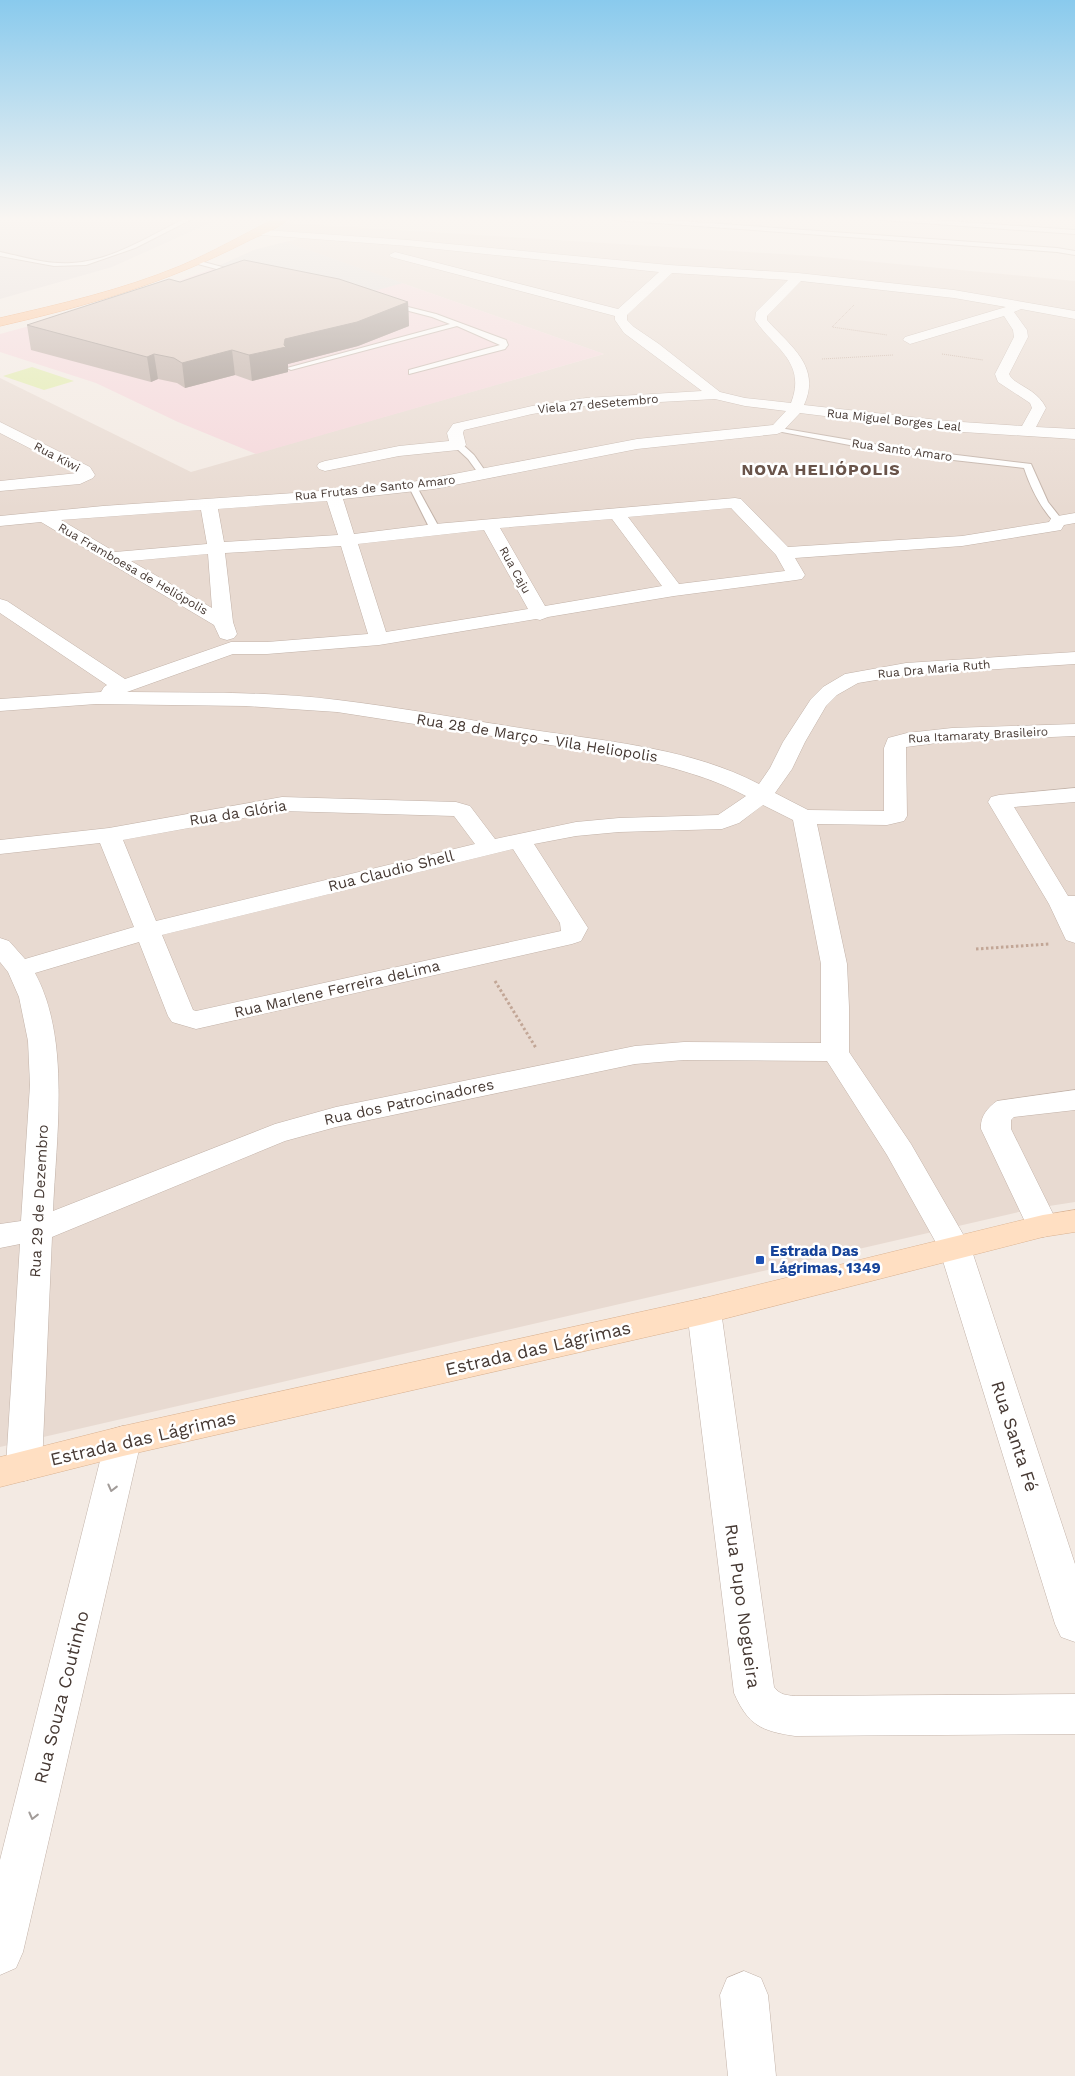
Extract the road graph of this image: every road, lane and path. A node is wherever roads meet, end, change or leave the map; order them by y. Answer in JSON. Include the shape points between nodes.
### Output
{"nodes":[{"id":1,"x":621,"y":314,"type":"edge"},
{"id":2,"x":28,"y":315,"type":"edge"},
{"id":3,"x":434,"y":315,"type":"edge"},
{"id":4,"x":763,"y":315,"type":"edge"},
{"id":5,"x":844,"y":315,"type":"edge"},
{"id":6,"x":993,"y":315,"type":"edge"},
{"id":7,"x":1009,"y":315,"type":"edge"},
{"id":8,"x":0,"y":322,"type":"edge"},
{"id":9,"x":457,"y":324,"type":"junction"},
{"id":10,"x":910,"y":340,"type":"joint"},
{"id":11,"x":902,"y":354,"type":"dead end"},
{"id":12,"x":940,"y":354,"type":"dead end"},
{"id":13,"x":797,"y":361,"type":"junction"},
{"id":14,"x":1008,"y":363,"type":"junction"},
{"id":15,"x":291,"y":368,"type":"edge"},
{"id":16,"x":412,"y":372,"type":"dead end"},
{"id":17,"x":715,"y":395,"type":"junction"},
{"id":18,"x":795,"y":409,"type":"junction"},
{"id":19,"x":0,"y":427,"type":"edge"},
{"id":20,"x":777,"y":429,"type":"junction"},
{"id":21,"x":1026,"y":432,"type":"junction"},
{"id":22,"x":1075,"y":434,"type":"edge"},
{"id":23,"x":458,"y":445,"type":"junction"},
{"id":24,"x":325,"y":466,"type":"dead end"},
{"id":25,"x":484,"y":475,"type":"junction"},
{"id":26,"x":0,"y":486,"type":"edge"},
{"id":27,"x":413,"y":487,"type":"junction"},
{"id":28,"x":333,"y":494,"type":"junction"},
{"id":29,"x":209,"y":505,"type":"junction"},
{"id":30,"x":616,"y":513,"type":"junction"},
{"id":31,"x":44,"y":516,"type":"junction"},
{"id":32,"x":1075,"y":518,"type":"edge"},
{"id":33,"x":0,"y":521,"type":"edge"},
{"id":34,"x":1056,"y":524,"type":"junction"},
{"id":35,"x":490,"y":526,"type":"junction"},
{"id":36,"x":435,"y":529,"type":"junction"},
{"id":37,"x":348,"y":540,"type":"junction"},
{"id":38,"x":216,"y":548,"type":"junction"},
{"id":39,"x":784,"y":553,"type":"junction"},
{"id":40,"x":112,"y":558,"type":"junction"},
{"id":41,"x":674,"y":590,"type":"junction"},
{"id":42,"x":0,"y":605,"type":"edge"},
{"id":43,"x":540,"y":614,"type":"junction"},
{"id":44,"x":223,"y":622,"type":"junction"},
{"id":45,"x":379,"y":639,"type":"junction"},
{"id":46,"x":231,"y":648,"type":"junction"},
{"id":47,"x":1075,"y":658,"type":"edge"},
{"id":48,"x":123,"y":687,"type":"junction"},
{"id":49,"x":96,"y":698,"type":"junction"},
{"id":50,"x":0,"y":705,"type":"edge"},
{"id":51,"x":1075,"y":730,"type":"edge"},
{"id":52,"x":763,"y":794,"type":"junction"},
{"id":53,"x":1075,"y":795,"type":"edge"},
{"id":54,"x":804,"y":817,"type":"junction"},
{"id":55,"x":109,"y":835,"type":"junction"},
{"id":56,"x":519,"y":840,"type":"junction"},
{"id":57,"x":489,"y":846,"type":"junction"},
{"id":58,"x":0,"y":847,"type":"edge"},
{"id":59,"x":1068,"y":904,"type":"edge"},
{"id":60,"x":148,"y":931,"type":"junction"},
{"id":61,"x":1065,"y":939,"type":"edge"},
{"id":62,"x":0,"y":946,"type":"edge"},
{"id":63,"x":976,"y":949,"type":"dead end"},
{"id":64,"x":480,"y":957,"type":"junction"},
{"id":65,"x":19,"y":969,"type":"junction"},
{"id":66,"x":835,"y":1052,"type":"junction"},
{"id":67,"x":550,"y":1072,"type":"junction"},
{"id":68,"x":1075,"y":1100,"type":"edge"},
{"id":69,"x":1059,"y":1223,"type":"edge"},
{"id":70,"x":37,"y":1230,"type":"junction"},
{"id":71,"x":0,"y":1236,"type":"edge"},
{"id":72,"x":955,"y":1248,"type":"junction"},
{"id":73,"x":704,"y":1311,"type":"junction"},
{"id":74,"x":123,"y":1441,"type":"junction"},
{"id":75,"x":12,"y":1469,"type":"edge"},
{"id":76,"x":1075,"y":1624,"type":"edge"},
{"id":77,"x":1075,"y":1714,"type":"edge"},
{"id":78,"x":0,"y":1952,"type":"edge"},
{"id":79,"x":744,"y":1995,"type":"dead end"},
{"id":80,"x":752,"y":2076,"type":"edge"}],
"edges":[{"from":1,"to":17,"type":"street","via":[[629,330]]},
{"from":2,"to":8,"type":"main road"},
{"from":3,"to":9,"type":"lane"},
{"from":4,"to":13,"type":"street","via":[[761,320]]},
{"from":5,"to":10,"type":"path","via":[[832,327]]},
{"from":6,"to":10,"type":"street"},
{"from":7,"to":14,"type":"street","via":[[1021,336]]},
{"from":9,"to":15,"type":"lane"},
{"from":9,"to":16,"type":"lane","via":[[504,345]]},
{"from":11,"to":13,"type":"path"},
{"from":12,"to":14,"type":"path"},
{"from":13,"to":18,"type":"street","via":[[803,390]]},
{"from":14,"to":21,"type":"street","via":[[1003,379],[1030,394],[1039,408]]},
{"from":17,"to":18,"type":"street","name":"Rua Miguel Borges Leal"},
{"from":17,"to":23,"type":"street","name":"Viela 27 deSetembro","via":[[586,402],[532,410],[458,427],[455,433]]},
{"from":18,"to":20,"type":"street"},
{"from":18,"to":21,"type":"street","name":"Rua Miguel Borges Leal"},
{"from":19,"to":26,"type":"street","name":"Rua Kiwi","via":[[84,470],[87,475],[80,479]]},
{"from":20,"to":25,"type":"street","name":"Rua Frutas de Santo Amaro","via":[[647,442]]},
{"from":20,"to":34,"type":"lane","name":"Rua Santo Amaro","via":[[891,450],[1028,466],[1037,493]]},
{"from":21,"to":22,"type":"street","name":"Rua Miguel Borges Leal"},
{"from":23,"to":24,"type":"street","via":[[399,451]]},
{"from":23,"to":25,"type":"lane"},
{"from":25,"to":27,"type":"street","name":"Rua Frutas de Santo Amaro"},
{"from":27,"to":28,"type":"street","name":"Rua Frutas de Santo Amaro"},
{"from":27,"to":36,"type":"lane"},
{"from":28,"to":29,"type":"street","name":"Rua Frutas de Santo Amaro"},
{"from":28,"to":37,"type":"street"},
{"from":29,"to":31,"type":"street","name":"Rua Frutas de Santo Amaro"},
{"from":29,"to":38,"type":"street"},
{"from":30,"to":35,"type":"street"},
{"from":30,"to":39,"type":"street","via":[[735,502]]},
{"from":30,"to":41,"type":"street"},
{"from":31,"to":33,"type":"lane"},
{"from":31,"to":40,"type":"street","name":"Rua Framboesa de Heliópolis"},
{"from":32,"to":34,"type":"street"},
{"from":34,"to":39,"type":"street","via":[[962,541]]},
{"from":35,"to":36,"type":"street"},
{"from":35,"to":43,"type":"street","name":"Rua Caju"},
{"from":36,"to":37,"type":"street"},
{"from":37,"to":38,"type":"street"},
{"from":37,"to":45,"type":"street"},
{"from":38,"to":40,"type":"street"},
{"from":38,"to":44,"type":"street"},
{"from":39,"to":41,"type":"street","via":[[796,575]]},
{"from":40,"to":44,"type":"street","name":"Rua Framboesa de Heliópolis"},
{"from":41,"to":43,"type":"street"},
{"from":42,"to":48,"type":"street"},
{"from":43,"to":45,"type":"street"},
{"from":44,"to":46,"type":"street"},
{"from":45,"to":46,"type":"street"},
{"from":46,"to":48,"type":"street"},
{"from":47,"to":52,"type":"street","name":"Rua Dra Maria Ruth","via":[[906,669],[852,678],[830,691],[818,703]]},
{"from":48,"to":49,"type":"street"},
{"from":49,"to":50,"type":"street","name":"Rua 28 de Março - Vila Heliopolis"},
{"from":49,"to":52,"type":"street","name":"Rua 28 de Março - Vila Heliopolis","via":[[246,700],[337,706],[634,752],[723,776]]},
{"from":51,"to":54,"type":"street","name":"Rua Itamaraty Brasileiro","via":[[905,738],[896,743],[895,748],[896,816]]},
{"from":52,"to":54,"type":"street","name":"Rua 28 de Março - Vila Heliopolis"},
{"from":52,"to":56,"type":"street","name":"Rua Claudio Shell","via":[[722,822],[620,825],[576,829]]},
{"from":53,"to":59,"type":"street","via":[[999,802]]},
{"from":54,"to":66,"type":"street","via":[[834,964]]},
{"from":55,"to":57,"type":"street","name":"Rua da Glória","via":[[266,806],[301,804],[456,809],[462,811]]},
{"from":55,"to":58,"type":"street","name":"Rua da Glória"},
{"from":55,"to":60,"type":"street","name":"Rua Marlene Ferreira deLima"},
{"from":56,"to":57,"type":"street","name":"Rua Claudio Shell"},
{"from":56,"to":64,"type":"street","name":"Rua Marlene Ferreira deLima","via":[[573,924],[574,933],[567,938]]},
{"from":57,"to":60,"type":"street","name":"Rua Claudio Shell"},
{"from":59,"to":61,"type":"street"},
{"from":60,"to":64,"type":"street","name":"Rua Marlene Ferreira deLima","via":[[182,1016],[196,1020]]},
{"from":60,"to":65,"type":"street","name":"Rua Claudio Shell"},
{"from":61,"to":63,"type":"path"},
{"from":62,"to":65,"type":"street","name":"Rua 29 de Dezembro"},
{"from":64,"to":67,"type":"path"},
{"from":65,"to":70,"type":"street","name":"Rua 29 de Dezembro","via":[[30,990],[42,1042],[44,1085]]},
{"from":66,"to":67,"type":"street","name":"Rua dos Patrocinadores","via":[[684,1050],[635,1055]]},
{"from":66,"to":72,"type":"street","via":[[900,1151]]},
{"from":67,"to":70,"type":"street","name":"Rua dos Patrocinadores","via":[[336,1117],[275,1134]]},
{"from":68,"to":69,"type":"street","via":[[1007,1108],[995,1121],[996,1129]]},
{"from":69,"to":72,"type":"main road","name":"Estrada das Lágrimas"},
{"from":70,"to":71,"type":"street","name":"Rua dos Patrocinadores"},
{"from":70,"to":75,"type":"street","name":"Rua 29 de Dezembro"},
{"from":72,"to":73,"type":"main road","name":"Estrada das Lágrimas"},
{"from":72,"to":76,"type":"street","name":"Rua Santa Fé"},
{"from":73,"to":74,"type":"main road","name":"Estrada das Lágrimas"},
{"from":73,"to":77,"type":"street","name":"Rua Pupo Nogueira","via":[[754,1693],[760,1705],[776,1714],[796,1716]]},
{"from":74,"to":75,"type":"main road","name":"Estrada das Lágrimas"},
{"from":74,"to":78,"type":"street","name":"Rua Souza Coutinho","one_way":true},
{"from":79,"to":80,"type":"street"}]}
